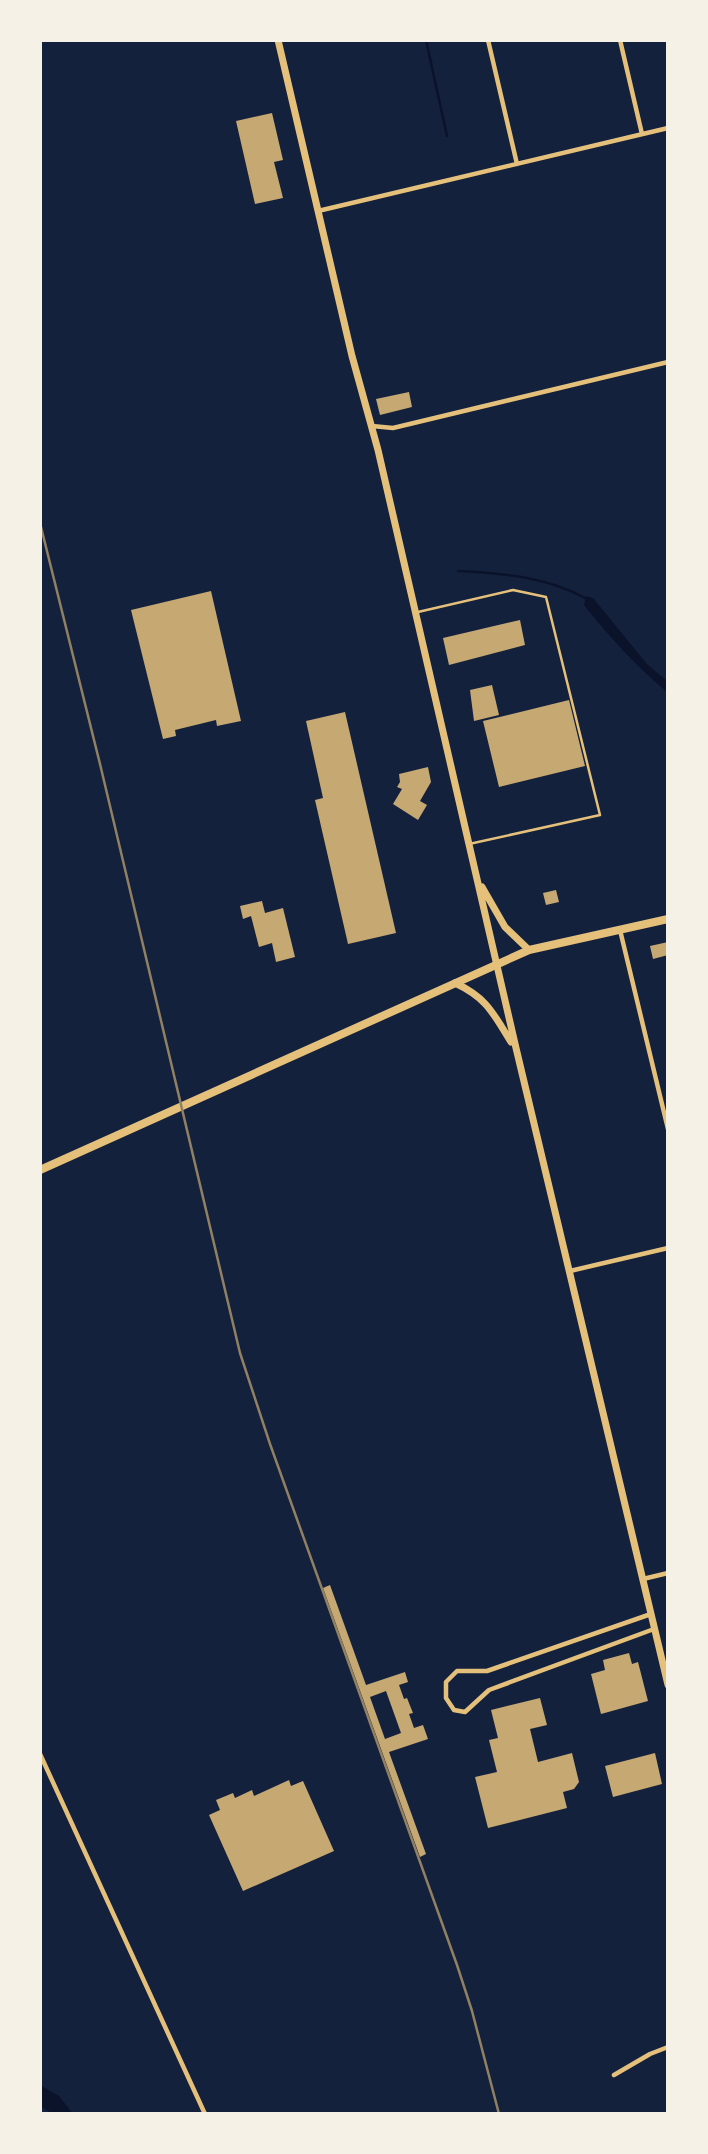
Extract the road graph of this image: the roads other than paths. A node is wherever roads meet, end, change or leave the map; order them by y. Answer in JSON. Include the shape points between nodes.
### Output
{"nodes":[{"id":1,"x":278,"y":40,"type":"edge"},
{"id":2,"x":488,"y":40,"type":"edge"},
{"id":3,"x":620,"y":40,"type":"edge"},
{"id":4,"x":668,"y":128,"type":"edge"},
{"id":5,"x":642,"y":134,"type":"junction"},
{"id":6,"x":517,"y":164,"type":"junction"},
{"id":7,"x":318,"y":211,"type":"junction"},
{"id":8,"x":668,"y":362,"type":"edge"},
{"id":9,"x":370,"y":426,"type":"junction"},
{"id":10,"x":414,"y":613,"type":"junction"},
{"id":11,"x":469,"y":844,"type":"junction"},
{"id":12,"x":477,"y":877,"type":"junction"},
{"id":13,"x":668,"y":919,"type":"edge"},
{"id":14,"x":620,"y":930,"type":"junction"},
{"id":15,"x":528,"y":950,"type":"junction"},
{"id":16,"x":497,"y":963,"type":"junction"},
{"id":17,"x":455,"y":983,"type":"junction"},
{"id":18,"x":516,"y":1048,"type":"junction"},
{"id":19,"x":668,"y":1129,"type":"edge"},
{"id":20,"x":40,"y":1170,"type":"edge"},
{"id":21,"x":668,"y":1248,"type":"edge"},
{"id":22,"x":569,"y":1272,"type":"junction"},
{"id":23,"x":668,"y":1573,"type":"edge"},
{"id":24,"x":643,"y":1580,"type":"junction"},
{"id":25,"x":651,"y":1614,"type":"junction"},
{"id":26,"x":654,"y":1629,"type":"junction"},
{"id":27,"x":668,"y":1685,"type":"edge"},
{"id":28,"x":40,"y":1754,"type":"edge"},
{"id":29,"x":668,"y":2047,"type":"edge"},
{"id":30,"x":614,"y":2075,"type":"dead end"},
{"id":31,"x":205,"y":2114,"type":"edge"}],
"edges":[{"from":1,"to":7,"type":"main road"},
{"from":2,"to":6,"type":"street"},
{"from":3,"to":5,"type":"street"},
{"from":4,"to":5,"type":"street"},
{"from":5,"to":6,"type":"street"},
{"from":6,"to":7,"type":"street"},
{"from":7,"to":9,"type":"main road"},
{"from":8,"to":9,"type":"street","via":[[393,428]]},
{"from":9,"to":10,"type":"main road"},
{"from":10,"to":11,"type":"main road"},
{"from":10,"to":11,"type":"lane","via":[[513,590],[546,597],[600,815]]},
{"from":11,"to":12,"type":"main road"},
{"from":12,"to":15,"type":"main road","via":[[505,927]]},
{"from":12,"to":16,"type":"main road"},
{"from":13,"to":14,"type":"highway"},
{"from":14,"to":15,"type":"highway"},
{"from":14,"to":19,"type":"street"},
{"from":15,"to":16,"type":"highway"},
{"from":16,"to":17,"type":"highway"},
{"from":16,"to":18,"type":"main road"},
{"from":17,"to":18,"type":"main road","via":[[484,1000]]},
{"from":17,"to":20,"type":"highway"},
{"from":18,"to":22,"type":"main road"},
{"from":21,"to":22,"type":"street"},
{"from":22,"to":24,"type":"main road"},
{"from":23,"to":24,"type":"street"},
{"from":24,"to":25,"type":"main road"},
{"from":25,"to":26,"type":"main road"},
{"from":25,"to":26,"type":"street","via":[[487,1671],[457,1671],[446,1682],[446,1698],[454,1710],[465,1712],[489,1690]]},
{"from":26,"to":27,"type":"main road"},
{"from":28,"to":31,"type":"street"},
{"from":29,"to":30,"type":"street"}]}
